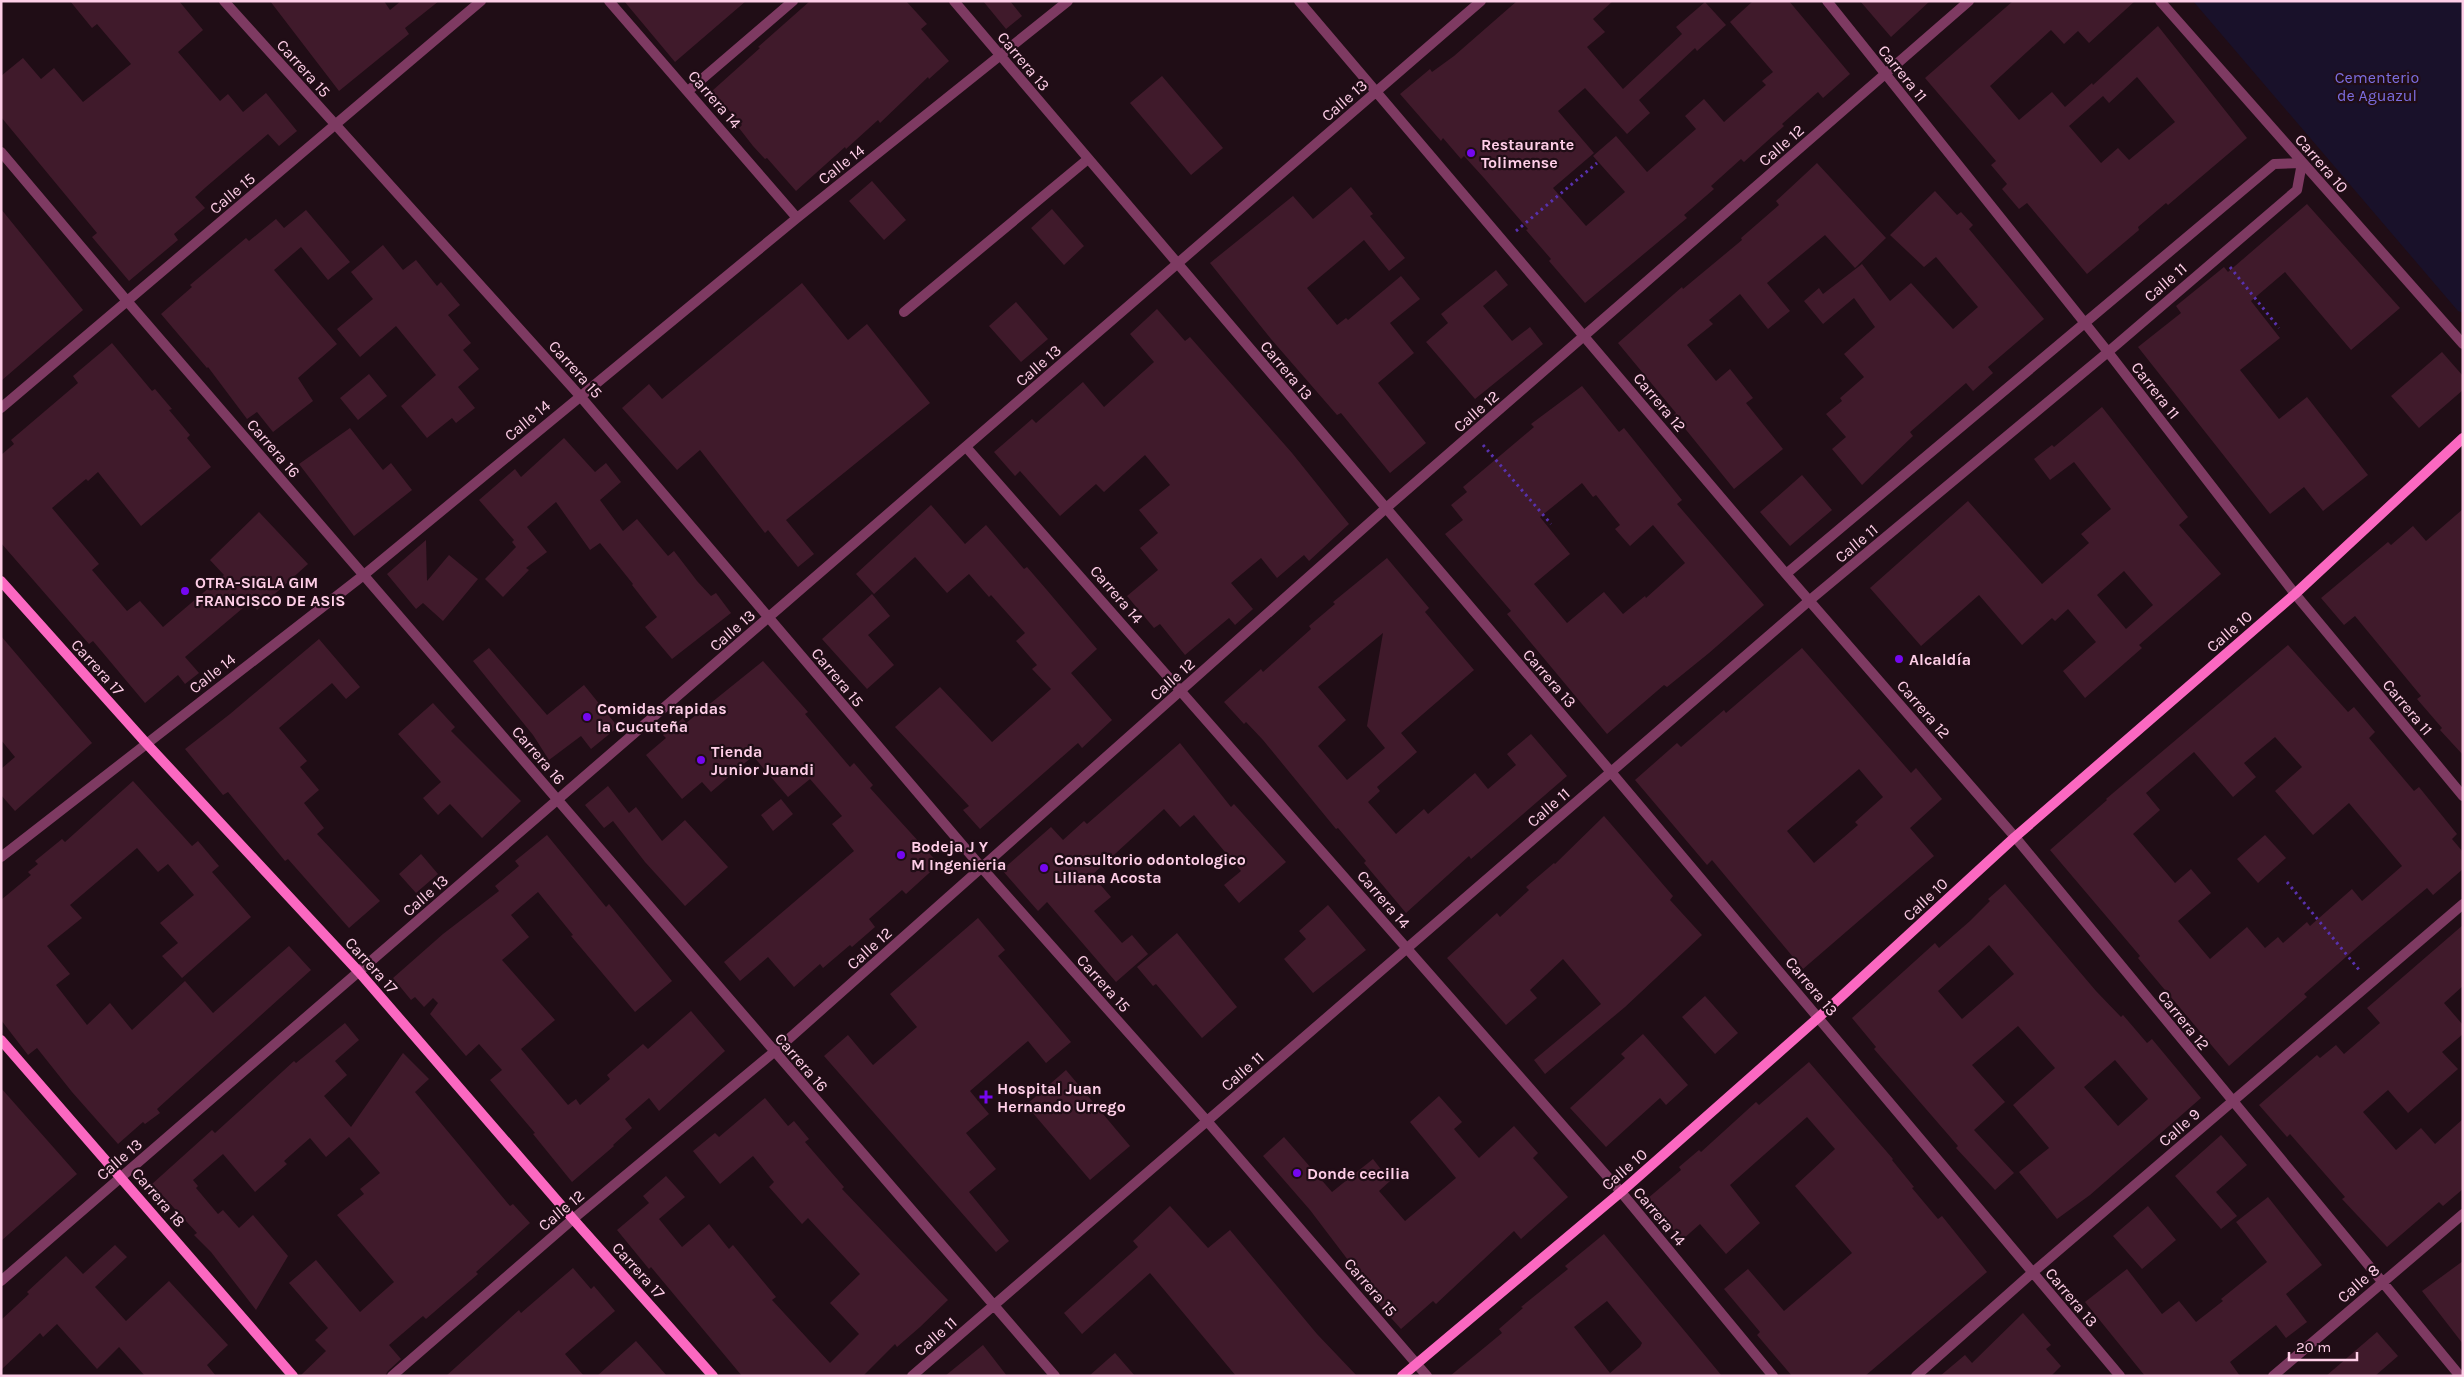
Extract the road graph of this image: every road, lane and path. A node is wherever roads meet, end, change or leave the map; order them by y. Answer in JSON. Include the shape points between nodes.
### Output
{"nodes":[{"id":1,"x":224,"y":1,"type":"edge"},
{"id":2,"x":481,"y":1,"type":"edge"},
{"id":3,"x":609,"y":1,"type":"edge"},
{"id":4,"x":793,"y":1,"type":"edge"},
{"id":5,"x":954,"y":1,"type":"edge"},
{"id":6,"x":1068,"y":1,"type":"edge"},
{"id":7,"x":1299,"y":1,"type":"edge"},
{"id":8,"x":1482,"y":1,"type":"edge"},
{"id":9,"x":1827,"y":1,"type":"edge"},
{"id":10,"x":1970,"y":1,"type":"edge"},
{"id":11,"x":2160,"y":1,"type":"edge"},
{"id":12,"x":1001,"y":57,"type":"junction"},
{"id":13,"x":1885,"y":74,"type":"junction"},
{"id":14,"x":688,"y":90,"type":"junction"},
{"id":15,"x":1377,"y":92,"type":"junction"},
{"id":16,"x":336,"y":124,"type":"junction"},
{"id":17,"x":1,"y":152,"type":"edge"},
{"id":18,"x":1088,"y":159,"type":"junction"},
{"id":19,"x":1597,"y":163,"type":"dead end"},
{"id":20,"x":2302,"y":163,"type":"junction"},
{"id":21,"x":797,"y":218,"type":"junction"},
{"id":22,"x":1504,"y":241,"type":"junction"},
{"id":23,"x":2220,"y":255,"type":"junction"},
{"id":24,"x":1177,"y":264,"type":"junction"},
{"id":25,"x":127,"y":302,"type":"junction"},
{"id":26,"x":904,"y":312,"type":"dead end"},
{"id":27,"x":2085,"y":323,"type":"junction"},
{"id":28,"x":2280,"y":328,"type":"dead end"},
{"id":29,"x":1585,"y":337,"type":"junction"},
{"id":30,"x":2463,"y":344,"type":"edge"},
{"id":31,"x":2108,"y":352,"type":"junction"},
{"id":32,"x":580,"y":396,"type":"junction"},
{"id":33,"x":1,"y":408,"type":"edge"},
{"id":34,"x":1474,"y":433,"type":"junction"},
{"id":35,"x":2463,"y":438,"type":"edge"},
{"id":36,"x":966,"y":447,"type":"junction"},
{"id":37,"x":1385,"y":509,"type":"junction"},
{"id":38,"x":1551,"y":524,"type":"dead end"},
{"id":39,"x":364,"y":574,"type":"junction"},
{"id":40,"x":1786,"y":574,"type":"junction"},
{"id":41,"x":1,"y":581,"type":"edge"},
{"id":42,"x":2294,"y":594,"type":"junction"},
{"id":43,"x":1810,"y":600,"type":"junction"},
{"id":44,"x":768,"y":618,"type":"junction"},
{"id":45,"x":1181,"y":690,"type":"junction"},
{"id":46,"x":146,"y":743,"type":"junction"},
{"id":47,"x":1611,"y":772,"type":"junction"},
{"id":48,"x":2463,"y":796,"type":"edge"},
{"id":49,"x":558,"y":800,"type":"junction"},
{"id":50,"x":2015,"y":837,"type":"junction"},
{"id":51,"x":1,"y":857,"type":"edge"},
{"id":52,"x":982,"y":868,"type":"junction"},
{"id":53,"x":2287,"y":882,"type":"dead end"},
{"id":54,"x":2463,"y":904,"type":"edge"},
{"id":55,"x":1408,"y":948,"type":"junction"},
{"id":56,"x":359,"y":972,"type":"junction"},
{"id":57,"x":2370,"y":983,"type":"junction"},
{"id":58,"x":1818,"y":1018,"type":"junction"},
{"id":59,"x":1,"y":1040,"type":"edge"},
{"id":60,"x":774,"y":1052,"type":"junction"},
{"id":61,"x":2231,"y":1102,"type":"junction"},
{"id":62,"x":1207,"y":1121,"type":"junction"},
{"id":63,"x":122,"y":1176,"type":"junction"},
{"id":64,"x":1620,"y":1192,"type":"junction"},
{"id":65,"x":2463,"y":1214,"type":"edge"},
{"id":66,"x":573,"y":1219,"type":"junction"},
{"id":67,"x":2032,"y":1273,"type":"junction"},
{"id":68,"x":1,"y":1281,"type":"edge"},
{"id":69,"x":2383,"y":1281,"type":"junction"},
{"id":70,"x":994,"y":1305,"type":"junction"},
{"id":71,"x":1416,"y":1363,"type":"junction"},
{"id":72,"x":293,"y":1376,"type":"edge"},
{"id":73,"x":392,"y":1376,"type":"edge"},
{"id":74,"x":714,"y":1376,"type":"edge"},
{"id":75,"x":912,"y":1376,"type":"edge"},
{"id":76,"x":1056,"y":1376,"type":"edge"},
{"id":77,"x":1402,"y":1376,"type":"edge"},
{"id":78,"x":1427,"y":1376,"type":"edge"},
{"id":79,"x":1773,"y":1376,"type":"edge"},
{"id":80,"x":1916,"y":1376,"type":"edge"},
{"id":81,"x":2120,"y":1376,"type":"edge"},
{"id":82,"x":2273,"y":1376,"type":"edge"},
{"id":83,"x":2460,"y":1376,"type":"edge"}],
"edges":[{"from":1,"to":16,"type":"street","name":"Carrera 15"},
{"from":2,"to":16,"type":"street","name":"Calle 15"},
{"from":3,"to":14,"type":"street","name":"Carrera 14"},
{"from":4,"to":14,"type":"street"},
{"from":5,"to":12,"type":"street","name":"Carrera 13"},
{"from":6,"to":12,"type":"street","name":"Calle 14"},
{"from":7,"to":15,"type":"street","name":"Carrera 12"},
{"from":8,"to":15,"type":"street","name":"Calle 13"},
{"from":9,"to":13,"type":"street","name":"Carrera 11"},
{"from":10,"to":13,"type":"street","name":"Calle 12"},
{"from":11,"to":20,"type":"street","name":"Carrera 10"},
{"from":12,"to":18,"type":"street","name":"Carrera 13"},
{"from":12,"to":21,"type":"street","name":"Calle 14"},
{"from":13,"to":27,"type":"street","name":"Carrera 11"},
{"from":13,"to":29,"type":"street","name":"Calle 12"},
{"from":14,"to":21,"type":"street","name":"Carrera 14"},
{"from":15,"to":22,"type":"street","name":"Carrera 12"},
{"from":15,"to":24,"type":"street","name":"Calle 13"},
{"from":16,"to":25,"type":"street","name":"Calle 15"},
{"from":16,"to":32,"type":"street","name":"Carrera 15"},
{"from":17,"to":25,"type":"street","name":"Carrera 16"},
{"from":18,"to":24,"type":"street","name":"Carrera 13"},
{"from":18,"to":26,"type":"street"},
{"from":19,"to":22,"type":"path"},
{"from":20,"to":23,"type":"street","name":"Calle 11","via":[[2297,190]]},
{"from":20,"to":27,"type":"street","name":"Calle 11","via":[[2274,164]]},
{"from":20,"to":30,"type":"street","name":"Carrera 10"},
{"from":21,"to":32,"type":"street","name":"Calle 14"},
{"from":22,"to":29,"type":"street","name":"Carrera 12"},
{"from":23,"to":28,"type":"path"},
{"from":23,"to":31,"type":"street","name":"Calle 11"},
{"from":24,"to":36,"type":"street","name":"Calle 13"},
{"from":24,"to":37,"type":"street","name":"Carrera 13"},
{"from":25,"to":33,"type":"street","name":"Calle 15"},
{"from":25,"to":39,"type":"street","name":"Carrera 16"},
{"from":27,"to":31,"type":"street","name":"Carrera 11"},
{"from":27,"to":40,"type":"street","name":"Calle 11"},
{"from":29,"to":34,"type":"street","name":"Calle 12"},
{"from":29,"to":40,"type":"street","name":"Carrera 12"},
{"from":31,"to":42,"type":"street","name":"Carrera 11"},
{"from":31,"to":43,"type":"street","name":"Calle 11"},
{"from":32,"to":39,"type":"street","name":"Calle 14"},
{"from":32,"to":44,"type":"street","name":"Carrera 15"},
{"from":34,"to":37,"type":"street","name":"Calle 12"},
{"from":34,"to":38,"type":"path"},
{"from":35,"to":42,"type":"street","name":"Calle 10"},
{"from":36,"to":44,"type":"street","name":"Calle 13"},
{"from":36,"to":45,"type":"street","name":"Carrera 14"},
{"from":37,"to":45,"type":"street","name":"Calle 12"},
{"from":37,"to":47,"type":"street","name":"Carrera 13"},
{"from":39,"to":46,"type":"street","name":"Calle 14"},
{"from":39,"to":49,"type":"street","name":"Carrera 16"},
{"from":40,"to":43,"type":"street","name":"Carrera 12"},
{"from":41,"to":46,"type":"street","name":"Carrera 17"},
{"from":42,"to":48,"type":"street","name":"Carrera 11"},
{"from":42,"to":50,"type":"street","name":"Calle 10"},
{"from":43,"to":47,"type":"street","name":"Calle 11"},
{"from":43,"to":50,"type":"street","name":"Carrera 12"},
{"from":44,"to":49,"type":"street","name":"Calle 13"},
{"from":44,"to":52,"type":"street","name":"Carrera 15"},
{"from":45,"to":52,"type":"street","name":"Calle 12"},
{"from":45,"to":55,"type":"street","name":"Carrera 14"},
{"from":46,"to":51,"type":"street","name":"Calle 14"},
{"from":46,"to":56,"type":"street","name":"Carrera 17"},
{"from":47,"to":55,"type":"street","name":"Calle 11"},
{"from":47,"to":58,"type":"street","name":"Carrera 13"},
{"from":49,"to":56,"type":"street","name":"Calle 13"},
{"from":49,"to":60,"type":"street","name":"Carrera 16"},
{"from":50,"to":58,"type":"street","name":"Calle 10"},
{"from":50,"to":61,"type":"street","name":"Carrera 12"},
{"from":52,"to":60,"type":"street","name":"Calle 12"},
{"from":52,"to":62,"type":"street","name":"Carrera 15"},
{"from":53,"to":57,"type":"path"},
{"from":54,"to":57,"type":"street","name":"Calle 9"},
{"from":55,"to":62,"type":"street","name":"Calle 11"},
{"from":55,"to":64,"type":"street","name":"Carrera 14"},
{"from":56,"to":63,"type":"street","name":"Calle 13"},
{"from":56,"to":66,"type":"street","name":"Carrera 17"},
{"from":57,"to":61,"type":"street","name":"Calle 9"},
{"from":58,"to":64,"type":"street","name":"Calle 10"},
{"from":58,"to":67,"type":"street","name":"Carrera 13"},
{"from":59,"to":63,"type":"street","name":"Carrera 18"},
{"from":60,"to":66,"type":"street","name":"Calle 12"},
{"from":60,"to":70,"type":"street","name":"Carrera 16"},
{"from":61,"to":67,"type":"street","name":"Calle 9"},
{"from":61,"to":69,"type":"street","name":"Carrera 12"},
{"from":62,"to":70,"type":"street","name":"Calle 11"},
{"from":62,"to":71,"type":"street","name":"Carrera 15"},
{"from":63,"to":68,"type":"street","name":"Calle 13"},
{"from":63,"to":72,"type":"street","name":"Carrera 18"},
{"from":64,"to":71,"type":"street","name":"Calle 10"},
{"from":64,"to":79,"type":"street","name":"Carrera 14"},
{"from":65,"to":69,"type":"street","name":"Calle 8"},
{"from":66,"to":73,"type":"street","name":"Calle 12"},
{"from":66,"to":74,"type":"street","name":"Carrera 17"},
{"from":67,"to":80,"type":"street","name":"Calle 9"},
{"from":67,"to":81,"type":"street","name":"Carrera 13"},
{"from":69,"to":82,"type":"street","name":"Calle 8"},
{"from":69,"to":83,"type":"street","name":"Carrera 12"},
{"from":70,"to":75,"type":"street","name":"Calle 11"},
{"from":70,"to":76,"type":"street","name":"Carrera 16"},
{"from":71,"to":77,"type":"street","name":"Calle 10"},
{"from":71,"to":78,"type":"street","name":"Carrera 15"}]}
